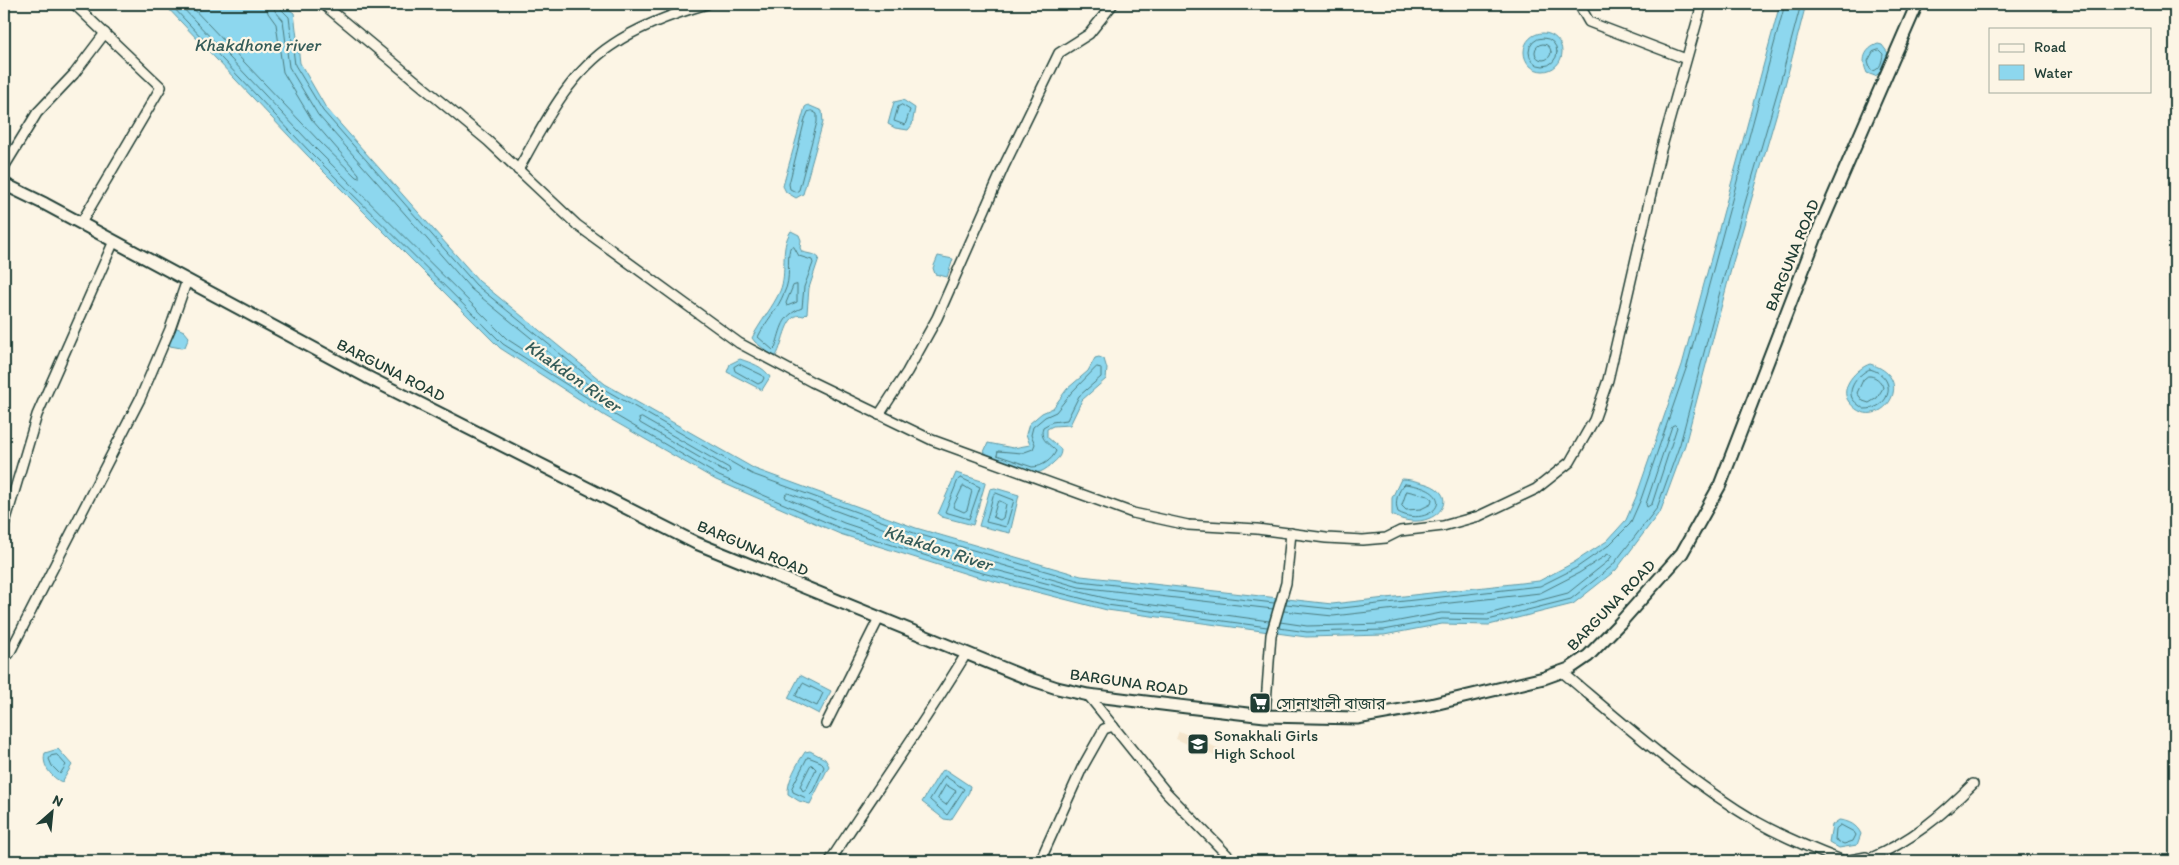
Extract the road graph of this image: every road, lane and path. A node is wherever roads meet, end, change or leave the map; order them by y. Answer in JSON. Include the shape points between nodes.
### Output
{"nodes":[{"id":1,"x":74,"y":4,"type":"edge"},
{"id":2,"x":323,"y":4,"type":"edge"},
{"id":3,"x":707,"y":4,"type":"edge"},
{"id":4,"x":1112,"y":4,"type":"edge"},
{"id":5,"x":1582,"y":4,"type":"edge"},
{"id":6,"x":1702,"y":4,"type":"edge"},
{"id":7,"x":1917,"y":4,"type":"edge"},
{"id":8,"x":105,"y":34,"type":"junction"},
{"id":9,"x":1686,"y":58,"type":"junction"},
{"id":10,"x":4,"y":167,"type":"edge"},
{"id":11,"x":518,"y":170,"type":"junction"},
{"id":12,"x":4,"y":184,"type":"edge"},
{"id":13,"x":81,"y":223,"type":"junction"},
{"id":14,"x":114,"y":241,"type":"junction"},
{"id":15,"x":187,"y":280,"type":"junction"},
{"id":16,"x":879,"y":415,"type":"junction"},
{"id":17,"x":4,"y":526,"type":"edge"},
{"id":18,"x":1291,"y":533,"type":"junction"},
{"id":19,"x":879,"y":618,"type":"junction"},
{"id":20,"x":4,"y":651,"type":"edge"},
{"id":21,"x":966,"y":654,"type":"junction"},
{"id":22,"x":1561,"y":671,"type":"junction"},
{"id":23,"x":1088,"y":695,"type":"junction"},
{"id":24,"x":1265,"y":716,"type":"junction"},
{"id":25,"x":826,"y":724,"type":"dead end"},
{"id":26,"x":1114,"y":726,"type":"junction"},
{"id":27,"x":1973,"y":784,"type":"dead end"},
{"id":28,"x":1870,"y":860,"type":"edge"},
{"id":29,"x":830,"y":861,"type":"edge"},
{"id":30,"x":1040,"y":861,"type":"edge"},
{"id":31,"x":1233,"y":861,"type":"edge"},
{"id":32,"x":1844,"y":861,"type":"edge"}],
"edges":[{"from":1,"to":8,"type":"street"},
{"from":2,"to":11,"type":"street","via":[[488,141]]},
{"from":3,"to":11,"type":"street","via":[[638,29],[610,45],[579,74],[546,119]]},
{"from":4,"to":16,"type":"street","via":[[1089,34],[1059,53],[1004,166],[937,318]]},
{"from":5,"to":9,"type":"street","via":[[1589,22]]},
{"from":6,"to":9,"type":"street"},
{"from":7,"to":22,"type":"main road","name":"BARGUNA ROAD","via":[[1817,234],[1720,485],[1682,553],[1588,656],[1570,669]]},
{"from":8,"to":10,"type":"street","via":[[74,74],[37,113]]},
{"from":8,"to":13,"type":"street","via":[[161,87]]},
{"from":9,"to":18,"type":"street","via":[[1608,380],[1594,420],[1570,462],[1536,489],[1479,516],[1443,526],[1400,531],[1386,538],[1371,539]]},
{"from":11,"to":16,"type":"street","via":[[577,225],[739,342]]},
{"from":12,"to":13,"type":"main road","name":"BARGUNA ROAD"},
{"from":13,"to":14,"type":"main road","name":"BARGUNA ROAD"},
{"from":14,"to":15,"type":"main road","name":"BARGUNA ROAD"},
{"from":14,"to":17,"type":"street","via":[[37,415]]},
{"from":15,"to":19,"type":"main road","name":"BARGUNA ROAD","via":[[367,377],[696,543]]},
{"from":15,"to":20,"type":"street","via":[[140,400],[9,654]]},
{"from":16,"to":18,"type":"street","via":[[932,440],[1133,513],[1188,525]]},
{"from":18,"to":24,"type":"street","via":[[1286,583],[1271,635]]},
{"from":19,"to":21,"type":"main road","name":"BARGUNA ROAD"},
{"from":19,"to":25,"type":"street"},
{"from":21,"to":23,"type":"main road","name":"BARGUNA ROAD","via":[[1026,678]]},
{"from":21,"to":29,"type":"street"},
{"from":22,"to":24,"type":"main road","name":"BARGUNA ROAD","via":[[1430,706],[1357,718]]},
{"from":22,"to":32,"type":"street","via":[[1655,750],[1722,798],[1758,822]]},
{"from":23,"to":24,"type":"main road","name":"BARGUNA ROAD"},
{"from":23,"to":26,"type":"street"},
{"from":26,"to":30,"type":"street","via":[[1104,730],[1082,768]]},
{"from":26,"to":31,"type":"street","via":[[1166,792]]},
{"from":27,"to":28,"type":"street","via":[[1918,834]]},
{"from":28,"to":32,"type":"street","via":[[1866,857]]}]}
